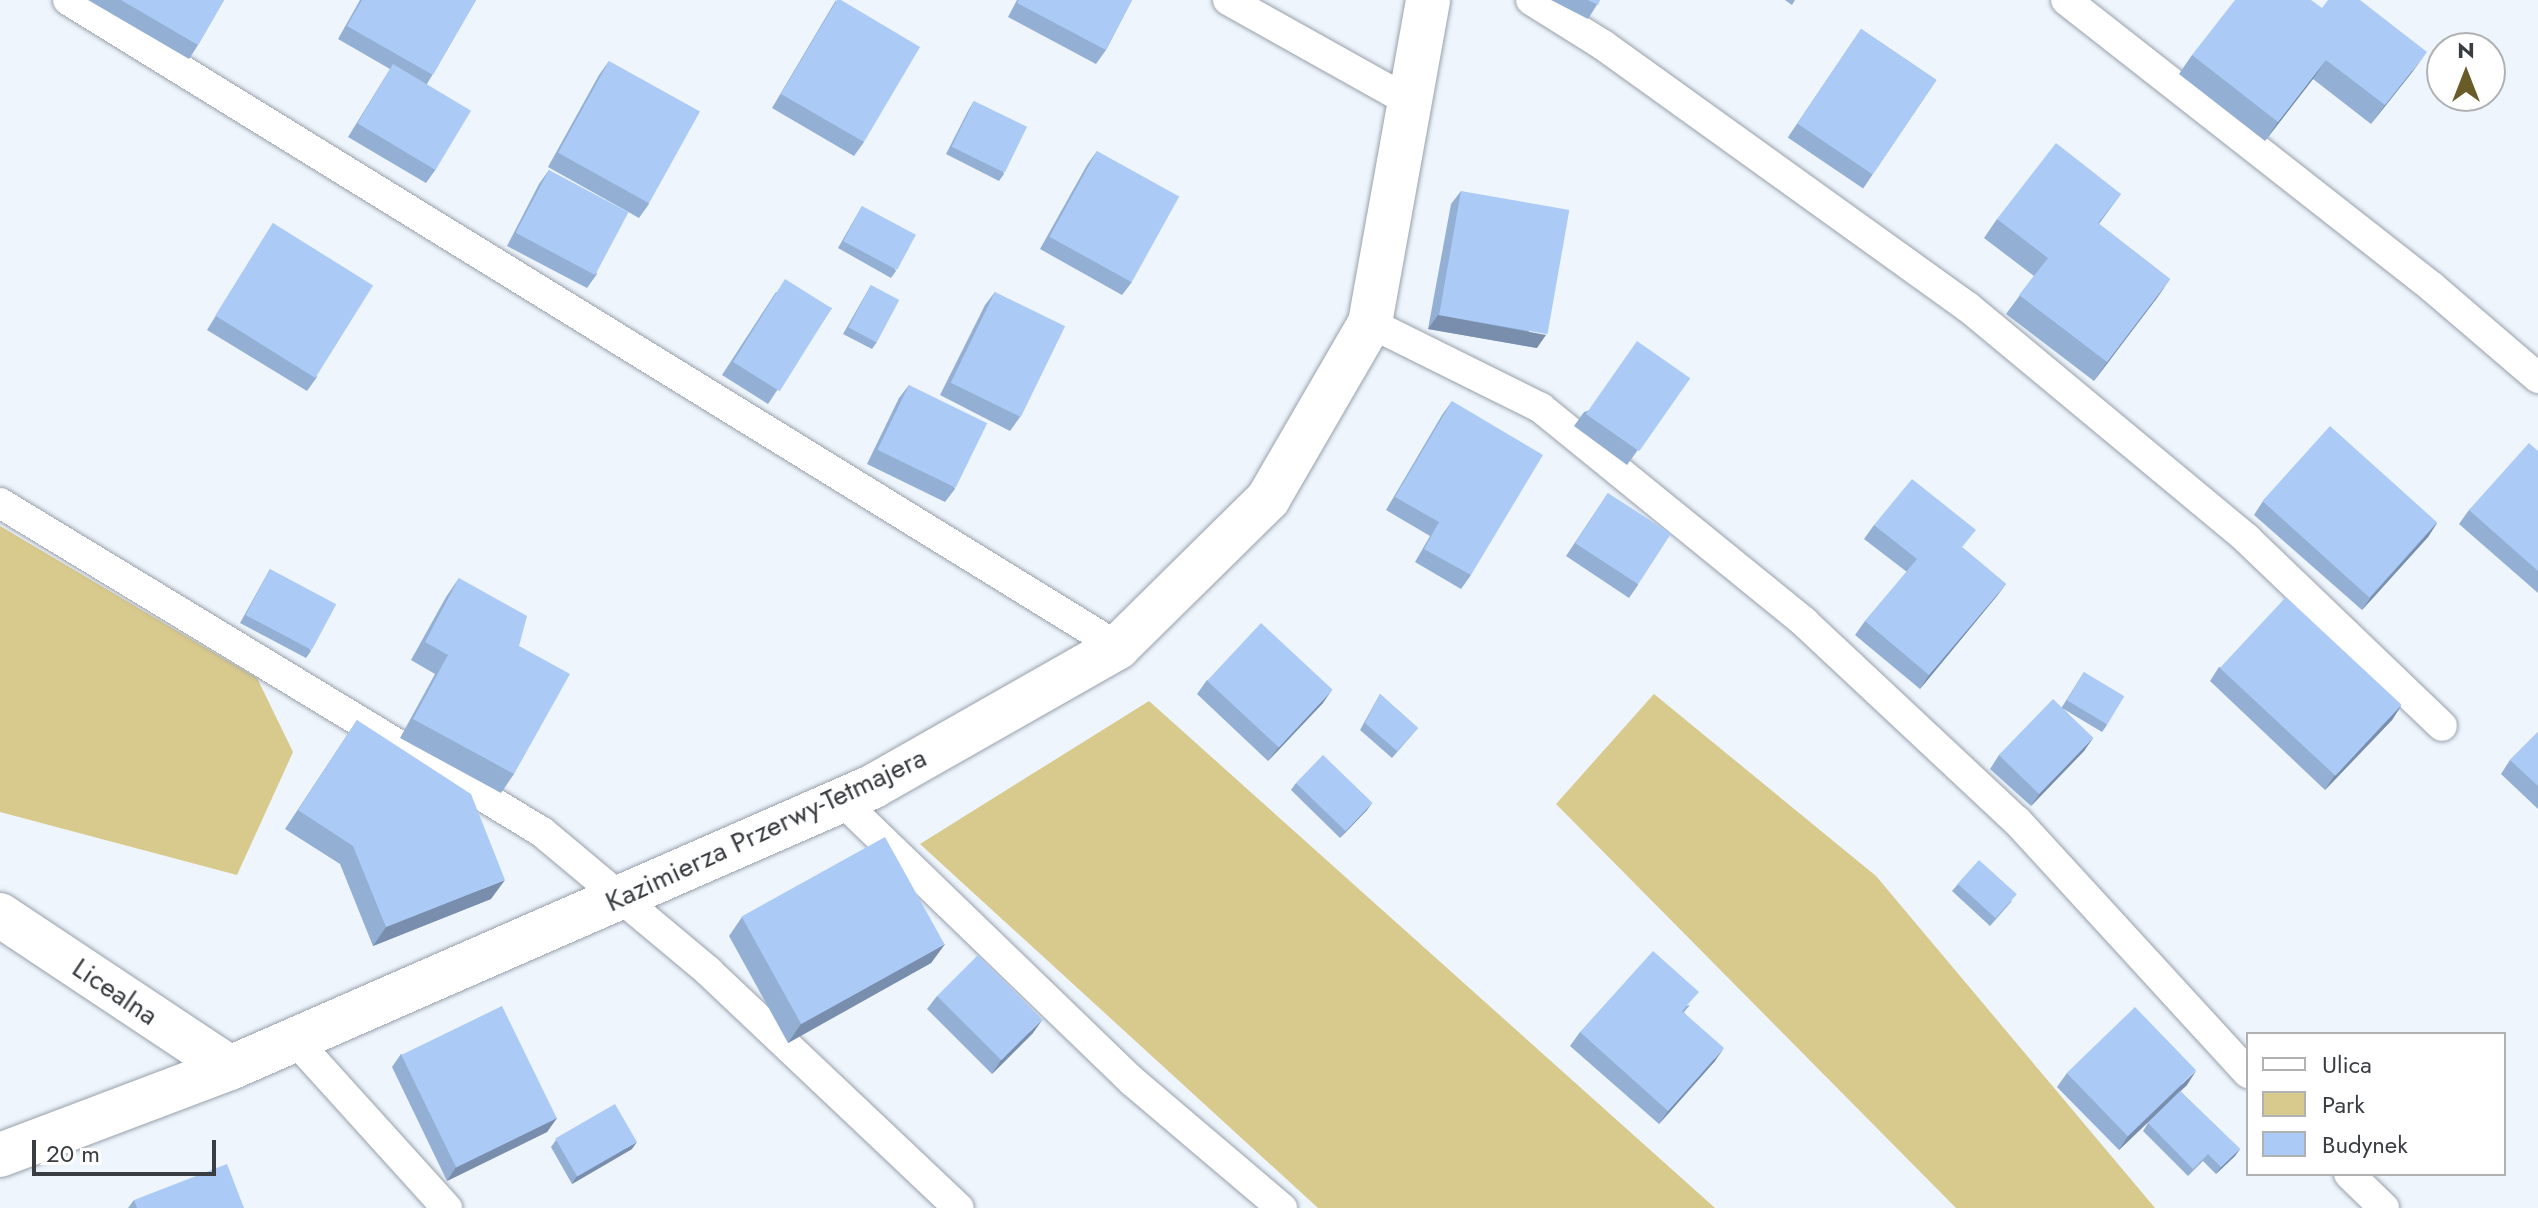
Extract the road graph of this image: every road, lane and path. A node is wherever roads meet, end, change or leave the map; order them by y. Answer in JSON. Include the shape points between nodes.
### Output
{"nodes":[{"id":1,"x":68,"y":0,"type":"edge"},
{"id":2,"x":1228,"y":0,"type":"edge"},
{"id":3,"x":1428,"y":0,"type":"edge"},
{"id":4,"x":1531,"y":0,"type":"edge"},
{"id":5,"x":2066,"y":0,"type":"edge"},
{"id":6,"x":1407,"y":100,"type":"junction"},
{"id":7,"x":1370,"y":323,"type":"junction"},
{"id":8,"x":2538,"y":378,"type":"edge"},
{"id":9,"x":0,"y":503,"type":"edge"},
{"id":10,"x":1118,"y":647,"type":"junction"},
{"id":11,"x":2442,"y":726,"type":"dead end"},
{"id":12,"x":841,"y":800,"type":"junction"},
{"id":13,"x":625,"y":897,"type":"junction"},
{"id":14,"x":0,"y":915,"type":"edge"},
{"id":15,"x":295,"y":1040,"type":"junction"},
{"id":16,"x":230,"y":1068,"type":"junction"},
{"id":17,"x":2246,"y":1071,"type":"edge"},
{"id":18,"x":0,"y":1155,"type":"edge"},
{"id":19,"x":2351,"y":1176,"type":"edge"},
{"id":20,"x":447,"y":1208,"type":"edge"},
{"id":21,"x":959,"y":1208,"type":"edge"},
{"id":22,"x":1282,"y":1208,"type":"edge"},
{"id":23,"x":2384,"y":1208,"type":"edge"}],
"edges":[{"from":1,"to":10,"type":"lane"},
{"from":2,"to":6,"type":"lane"},
{"from":3,"to":6,"type":"street","name":"Kazimierza Przerwy-Tetmajera"},
{"from":4,"to":11,"type":"lane","via":[[1603,45],[1968,307],[2247,539]]},
{"from":5,"to":8,"type":"lane","via":[[2432,287]]},
{"from":6,"to":7,"type":"street","name":"Kazimierza Przerwy-Tetmajera","via":[[1383,273]]},
{"from":7,"to":10,"type":"street","name":"Kazimierza Przerwy-Tetmajera","via":[[1268,499]]},
{"from":7,"to":17,"type":"lane","via":[[1541,408],[1804,622],[2017,821]]},
{"from":9,"to":13,"type":"lane","via":[[542,832]]},
{"from":10,"to":12,"type":"street","name":"Kazimierza Przerwy-Tetmajera"},
{"from":12,"to":13,"type":"street","name":"Kazimierza Przerwy-Tetmajera"},
{"from":12,"to":22,"type":"lane","via":[[1132,1081]]},
{"from":13,"to":15,"type":"street","name":"Kazimierza Przerwy-Tetmajera"},
{"from":13,"to":21,"type":"lane"},
{"from":14,"to":16,"type":"street","name":"Licealna"},
{"from":15,"to":16,"type":"street","name":"Kazimierza Przerwy-Tetmajera"},
{"from":15,"to":20,"type":"lane"},
{"from":16,"to":18,"type":"street","name":"Kazimierza Przerwy-Tetmajera"},
{"from":19,"to":23,"type":"lane"}]}
